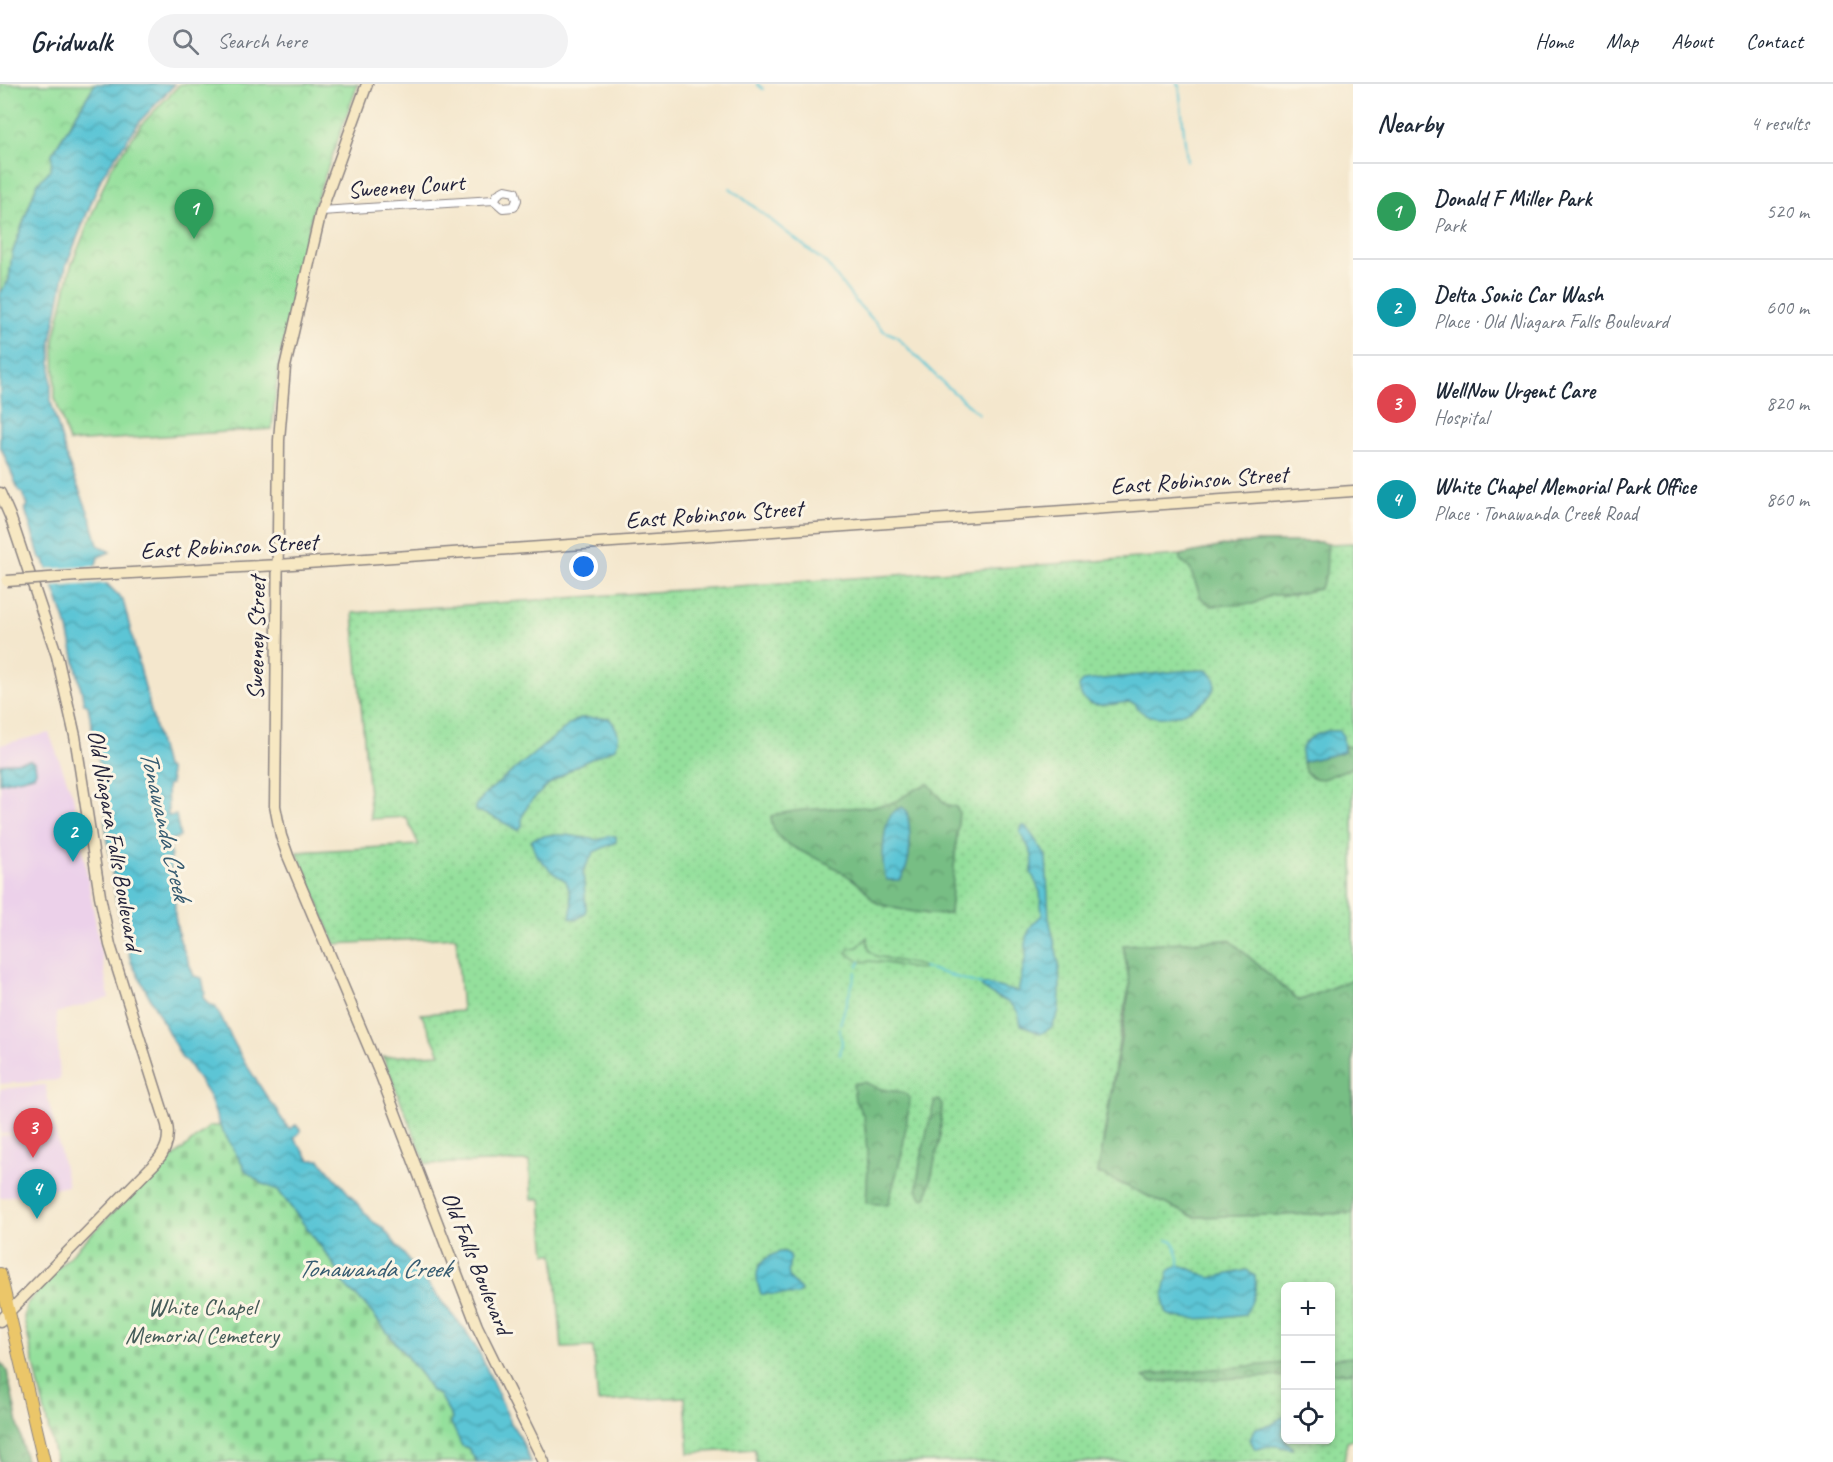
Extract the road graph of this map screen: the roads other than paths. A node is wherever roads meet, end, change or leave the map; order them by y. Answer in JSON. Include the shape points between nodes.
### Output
{"nodes":[{"id":1,"x":367,"y":84,"type":"edge"},
{"id":2,"x":494,"y":200,"type":"dead end"},
{"id":3,"x":321,"y":211,"type":"junction"},
{"id":4,"x":1353,"y":491,"type":"edge"},
{"id":5,"x":0,"y":493,"type":"edge"},
{"id":6,"x":278,"y":565,"type":"junction"},
{"id":7,"x":4,"y":581,"type":"edge"},
{"id":8,"x":381,"y":1076,"type":"joint"},
{"id":9,"x":0,"y":1275,"type":"edge"},
{"id":10,"x":4,"y":1316,"type":"edge"},
{"id":11,"x":44,"y":1462,"type":"edge"},
{"id":12,"x":544,"y":1462,"type":"edge"}],
"edges":[{"from":1,"to":3,"type":"street","name":"Sweeney Street"},
{"from":2,"to":3,"type":"street","name":"Sweeney Court"},
{"from":3,"to":6,"type":"street","name":"Sweeney Street","via":[[285,366],[279,440]]},
{"from":4,"to":6,"type":"street","name":"East Robinson Street"},
{"from":5,"to":10,"type":"street","name":"Old Niagara Falls Boulevard","via":[[57,656],[77,746],[110,945],[169,1133],[160,1157]]},
{"from":6,"to":7,"type":"street","name":"East Robinson Street","bridge":true},
{"from":6,"to":8,"type":"street","name":"Sweeney Street","via":[[275,806],[281,836]]},
{"from":8,"to":12,"type":"street","name":"Old Falls Boulevard","via":[[477,1326]]},
{"from":9,"to":10,"type":"main road"},
{"from":10,"to":11,"type":"main road"}]}
